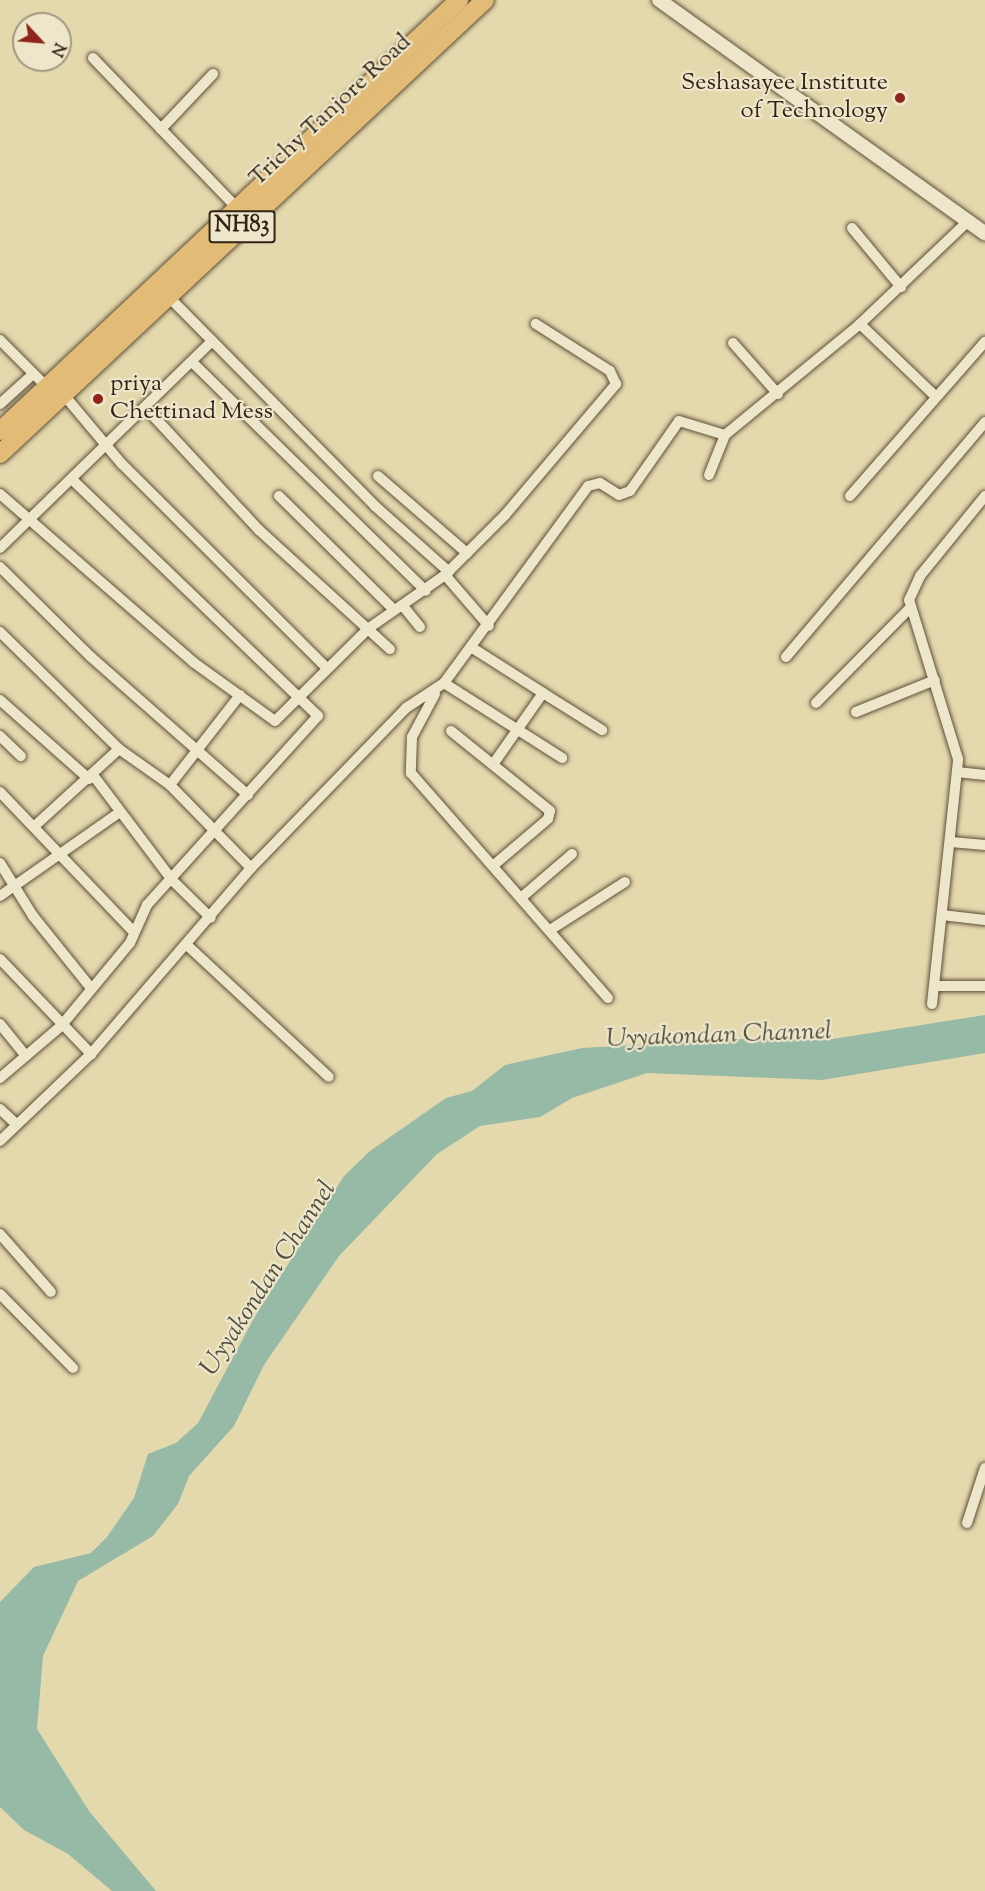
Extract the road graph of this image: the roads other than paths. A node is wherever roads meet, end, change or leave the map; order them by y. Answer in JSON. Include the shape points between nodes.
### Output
{"nodes":[{"id":1,"x":459,"y":0,"type":"edge"},
{"id":2,"x":486,"y":0,"type":"edge"},
{"id":3,"x":659,"y":0,"type":"edge"},
{"id":4,"x":93,"y":58,"type":"dead end"},
{"id":5,"x":213,"y":74,"type":"dead end"},
{"id":6,"x":161,"y":129,"type":"junction"},
{"id":7,"x":237,"y":208,"type":"junction"},
{"id":8,"x":968,"y":220,"type":"junction"},
{"id":9,"x":852,"y":228,"type":"dead end"},
{"id":10,"x":985,"y":233,"type":"edge"},
{"id":11,"x":901,"y":287,"type":"junction"},
{"id":12,"x":168,"y":296,"type":"junction"},
{"id":13,"x":536,"y":324,"type":"dead end"},
{"id":14,"x":861,"y":324,"type":"junction"},
{"id":15,"x":0,"y":340,"type":"edge"},
{"id":16,"x":212,"y":341,"type":"junction"},
{"id":17,"x":985,"y":342,"type":"edge"},
{"id":18,"x":733,"y":343,"type":"dead end"},
{"id":19,"x":192,"y":362,"type":"junction"},
{"id":20,"x":32,"y":375,"type":"junction"},
{"id":21,"x":47,"y":387,"type":"junction"},
{"id":22,"x":778,"y":394,"type":"junction"},
{"id":23,"x":64,"y":395,"type":"junction"},
{"id":24,"x":936,"y":398,"type":"junction"},
{"id":25,"x":0,"y":404,"type":"edge"},
{"id":26,"x":145,"y":407,"type":"junction"},
{"id":27,"x":985,"y":422,"type":"edge"},
{"id":28,"x":0,"y":431,"type":"edge"},
{"id":29,"x":725,"y":435,"type":"junction"},
{"id":30,"x":106,"y":444,"type":"junction"},
{"id":31,"x":0,"y":454,"type":"edge"},
{"id":32,"x":378,"y":476,"type":"dead end"},
{"id":33,"x":709,"y":476,"type":"dead end"},
{"id":34,"x":73,"y":480,"type":"junction"},
{"id":35,"x":0,"y":495,"type":"edge"},
{"id":36,"x":279,"y":496,"type":"dead end"},
{"id":37,"x":850,"y":496,"type":"dead end"},
{"id":38,"x":985,"y":496,"type":"edge"},
{"id":39,"x":31,"y":522,"type":"junction"},
{"id":40,"x":0,"y":548,"type":"edge"},
{"id":41,"x":467,"y":554,"type":"junction"},
{"id":42,"x":0,"y":567,"type":"edge"},
{"id":43,"x":447,"y":573,"type":"junction"},
{"id":44,"x":426,"y":591,"type":"junction"},
{"id":45,"x":399,"y":608,"type":"junction"},
{"id":46,"x":910,"y":608,"type":"junction"},
{"id":47,"x":489,"y":626,"type":"junction"},
{"id":48,"x":420,"y":627,"type":"dead end"},
{"id":49,"x":369,"y":628,"type":"junction"},
{"id":50,"x":0,"y":632,"type":"edge"},
{"id":51,"x":474,"y":649,"type":"junction"},
{"id":52,"x":390,"y":650,"type":"dead end"},
{"id":53,"x":786,"y":657,"type":"dead end"},
{"id":54,"x":327,"y":668,"type":"junction"},
{"id":55,"x":935,"y":680,"type":"junction"},
{"id":56,"x":444,"y":683,"type":"junction"},
{"id":57,"x":435,"y":693,"type":"junction"},
{"id":58,"x":543,"y":693,"type":"junction"},
{"id":59,"x":240,"y":694,"type":"junction"},
{"id":60,"x":297,"y":697,"type":"junction"},
{"id":61,"x":0,"y":700,"type":"edge"},
{"id":62,"x":816,"y":703,"type":"dead end"},
{"id":63,"x":856,"y":712,"type":"dead end"},
{"id":64,"x":516,"y":727,"type":"junction"},
{"id":65,"x":602,"y":730,"type":"dead end"},
{"id":66,"x":451,"y":731,"type":"dead end"},
{"id":67,"x":0,"y":736,"type":"edge"},
{"id":68,"x":119,"y":749,"type":"junction"},
{"id":69,"x":199,"y":750,"type":"junction"},
{"id":70,"x":21,"y":756,"type":"dead end"},
{"id":71,"x":562,"y":758,"type":"dead end"},
{"id":72,"x":494,"y":763,"type":"junction"},
{"id":73,"x":957,"y":772,"type":"junction"},
{"id":74,"x":985,"y":775,"type":"edge"},
{"id":75,"x":91,"y":777,"type":"junction"},
{"id":76,"x":170,"y":784,"type":"junction"},
{"id":77,"x":0,"y":792,"type":"edge"},
{"id":78,"x":248,"y":795,"type":"junction"},
{"id":79,"x":120,"y":812,"type":"junction"},
{"id":80,"x":37,"y":824,"type":"junction"},
{"id":81,"x":214,"y":833,"type":"junction"},
{"id":82,"x":951,"y":842,"type":"junction"},
{"id":83,"x":985,"y":845,"type":"edge"},
{"id":84,"x":572,"y":854,"type":"dead end"},
{"id":85,"x":60,"y":857,"type":"junction"},
{"id":86,"x":0,"y":863,"type":"edge"},
{"id":87,"x":494,"y":865,"type":"junction"},
{"id":88,"x":251,"y":868,"type":"junction"},
{"id":89,"x":172,"y":880,"type":"junction"},
{"id":90,"x":625,"y":882,"type":"dead end"},
{"id":91,"x":15,"y":886,"type":"junction"},
{"id":92,"x":0,"y":896,"type":"edge"},
{"id":93,"x":522,"y":897,"type":"junction"},
{"id":94,"x":942,"y":915,"type":"junction"},
{"id":95,"x":211,"y":918,"type":"junction"},
{"id":96,"x":985,"y":920,"type":"edge"},
{"id":97,"x":550,"y":930,"type":"junction"},
{"id":98,"x":134,"y":931,"type":"junction"},
{"id":99,"x":188,"y":946,"type":"junction"},
{"id":100,"x":0,"y":959,"type":"edge"},
{"id":101,"x":934,"y":986,"type":"junction"},
{"id":102,"x":985,"y":986,"type":"edge"},
{"id":103,"x":90,"y":987,"type":"junction"},
{"id":104,"x":608,"y":998,"type":"dead end"},
{"id":105,"x":932,"y":1004,"type":"dead end"},
{"id":106,"x":0,"y":1024,"type":"edge"},
{"id":107,"x":60,"y":1026,"type":"junction"},
{"id":108,"x":91,"y":1054,"type":"junction"},
{"id":109,"x":26,"y":1056,"type":"junction"},
{"id":110,"x":329,"y":1077,"type":"dead end"},
{"id":111,"x":0,"y":1078,"type":"edge"},
{"id":112,"x":0,"y":1109,"type":"edge"},
{"id":113,"x":16,"y":1124,"type":"junction"},
{"id":114,"x":0,"y":1141,"type":"edge"},
{"id":115,"x":0,"y":1234,"type":"edge"},
{"id":116,"x":51,"y":1292,"type":"dead end"},
{"id":117,"x":0,"y":1294,"type":"edge"},
{"id":118,"x":73,"y":1368,"type":"dead end"},
{"id":119,"x":985,"y":1468,"type":"edge"},
{"id":120,"x":967,"y":1523,"type":"dead end"}],
"edges":[{"from":1,"to":7,"type":"highway","name":"Trichy Tanjore Road","number":"NH83"},
{"from":2,"to":12,"type":"highway","name":"Trichy Tanjore Road","number":"NH83"},
{"from":3,"to":8,"type":"street"},
{"from":4,"to":6,"type":"street"},
{"from":5,"to":6,"type":"street"},
{"from":6,"to":7,"type":"street"},
{"from":7,"to":21,"type":"highway","name":"Trichy Tanjore Road","number":"NH83"},
{"from":8,"to":10,"type":"street"},
{"from":8,"to":11,"type":"street"},
{"from":9,"to":11,"type":"street"},
{"from":11,"to":14,"type":"street"},
{"from":12,"to":16,"type":"street"},
{"from":12,"to":23,"type":"highway","name":"Trichy Tanjore Road","number":"NH83"},
{"from":13,"to":41,"type":"street","via":[[610,371],[616,384]]},
{"from":14,"to":22,"type":"street"},
{"from":14,"to":24,"type":"street"},
{"from":15,"to":20,"type":"street"},
{"from":16,"to":19,"type":"street"},
{"from":16,"to":43,"type":"street"},
{"from":17,"to":24,"type":"street"},
{"from":18,"to":22,"type":"street"},
{"from":19,"to":26,"type":"street"},
{"from":19,"to":44,"type":"street"},
{"from":20,"to":21,"type":"street"},
{"from":20,"to":25,"type":"street"},
{"from":21,"to":28,"type":"highway","name":"Trichy Tanjore Road","number":"NH83"},
{"from":22,"to":29,"type":"street"},
{"from":23,"to":30,"type":"street"},
{"from":23,"to":31,"type":"highway","name":"Trichy Tanjore Road","number":"NH83"},
{"from":24,"to":37,"type":"street"},
{"from":26,"to":30,"type":"street"},
{"from":26,"to":49,"type":"street","via":[[259,530]]},
{"from":27,"to":53,"type":"street"},
{"from":29,"to":33,"type":"street"},
{"from":29,"to":47,"type":"street","via":[[679,421],[630,491],[619,495],[600,483],[588,486]]},
{"from":30,"to":34,"type":"street"},
{"from":30,"to":54,"type":"street"},
{"from":32,"to":41,"type":"street"},
{"from":34,"to":39,"type":"street"},
{"from":34,"to":60,"type":"street"},
{"from":35,"to":39,"type":"street"},
{"from":36,"to":45,"type":"street"},
{"from":38,"to":46,"type":"street","via":[[920,576]]},
{"from":39,"to":40,"type":"street"},
{"from":39,"to":59,"type":"street","via":[[193,662]]},
{"from":41,"to":43,"type":"street"},
{"from":42,"to":69,"type":"street","via":[[91,657]]},
{"from":43,"to":44,"type":"street"},
{"from":43,"to":47,"type":"street"},
{"from":44,"to":45,"type":"street"},
{"from":45,"to":48,"type":"street"},
{"from":45,"to":49,"type":"street"},
{"from":46,"to":55,"type":"street"},
{"from":46,"to":62,"type":"street"},
{"from":47,"to":51,"type":"street"},
{"from":49,"to":52,"type":"street"},
{"from":49,"to":54,"type":"street"},
{"from":50,"to":68,"type":"street"},
{"from":51,"to":56,"type":"street"},
{"from":51,"to":58,"type":"street"},
{"from":54,"to":60,"type":"street"},
{"from":55,"to":63,"type":"street"},
{"from":55,"to":73,"type":"street","via":[[958,749]]},
{"from":56,"to":57,"type":"street"},
{"from":56,"to":64,"type":"street"},
{"from":57,"to":87,"type":"street","via":[[412,737],[411,773]]},
{"from":57,"to":88,"type":"street","via":[[406,708]]},
{"from":58,"to":64,"type":"street"},
{"from":58,"to":65,"type":"street"},
{"from":59,"to":60,"type":"street","via":[[275,721]]},
{"from":59,"to":69,"type":"street"},
{"from":60,"to":78,"type":"street","via":[[318,716]]},
{"from":61,"to":75,"type":"street"},
{"from":64,"to":71,"type":"street"},
{"from":64,"to":72,"type":"street"},
{"from":66,"to":72,"type":"street"},
{"from":67,"to":70,"type":"street"},
{"from":68,"to":75,"type":"street"},
{"from":68,"to":76,"type":"street"},
{"from":69,"to":76,"type":"street"},
{"from":69,"to":78,"type":"street"},
{"from":72,"to":87,"type":"street","via":[[550,811],[548,819]]},
{"from":73,"to":74,"type":"street"},
{"from":73,"to":82,"type":"street"},
{"from":75,"to":79,"type":"street"},
{"from":75,"to":80,"type":"street"},
{"from":76,"to":81,"type":"street"},
{"from":77,"to":80,"type":"street"},
{"from":78,"to":81,"type":"street"},
{"from":79,"to":85,"type":"street"},
{"from":79,"to":89,"type":"street"},
{"from":80,"to":85,"type":"street"},
{"from":81,"to":88,"type":"street"},
{"from":81,"to":89,"type":"street"},
{"from":82,"to":83,"type":"street"},
{"from":82,"to":94,"type":"street"},
{"from":84,"to":93,"type":"street"},
{"from":85,"to":91,"type":"street"},
{"from":85,"to":98,"type":"street"},
{"from":86,"to":91,"type":"street"},
{"from":87,"to":93,"type":"street"},
{"from":88,"to":95,"type":"street"},
{"from":89,"to":95,"type":"street"},
{"from":89,"to":98,"type":"street","via":[[138,916]]},
{"from":90,"to":97,"type":"street"},
{"from":91,"to":92,"type":"street"},
{"from":91,"to":103,"type":"street"},
{"from":93,"to":97,"type":"street"},
{"from":94,"to":96,"type":"street"},
{"from":94,"to":101,"type":"street"},
{"from":95,"to":99,"type":"street"},
{"from":97,"to":104,"type":"street"},
{"from":98,"to":103,"type":"street","via":[[120,957]]},
{"from":99,"to":108,"type":"street"},
{"from":99,"to":110,"type":"street"},
{"from":100,"to":107,"type":"street"},
{"from":101,"to":102,"type":"street"},
{"from":101,"to":105,"type":"street"},
{"from":103,"to":107,"type":"street"},
{"from":106,"to":109,"type":"street"},
{"from":107,"to":108,"type":"street"},
{"from":107,"to":109,"type":"street"},
{"from":108,"to":113,"type":"street"},
{"from":109,"to":111,"type":"street"},
{"from":112,"to":113,"type":"street"},
{"from":113,"to":114,"type":"street"},
{"from":115,"to":116,"type":"street"},
{"from":117,"to":118,"type":"street"},
{"from":119,"to":120,"type":"street"}]}
